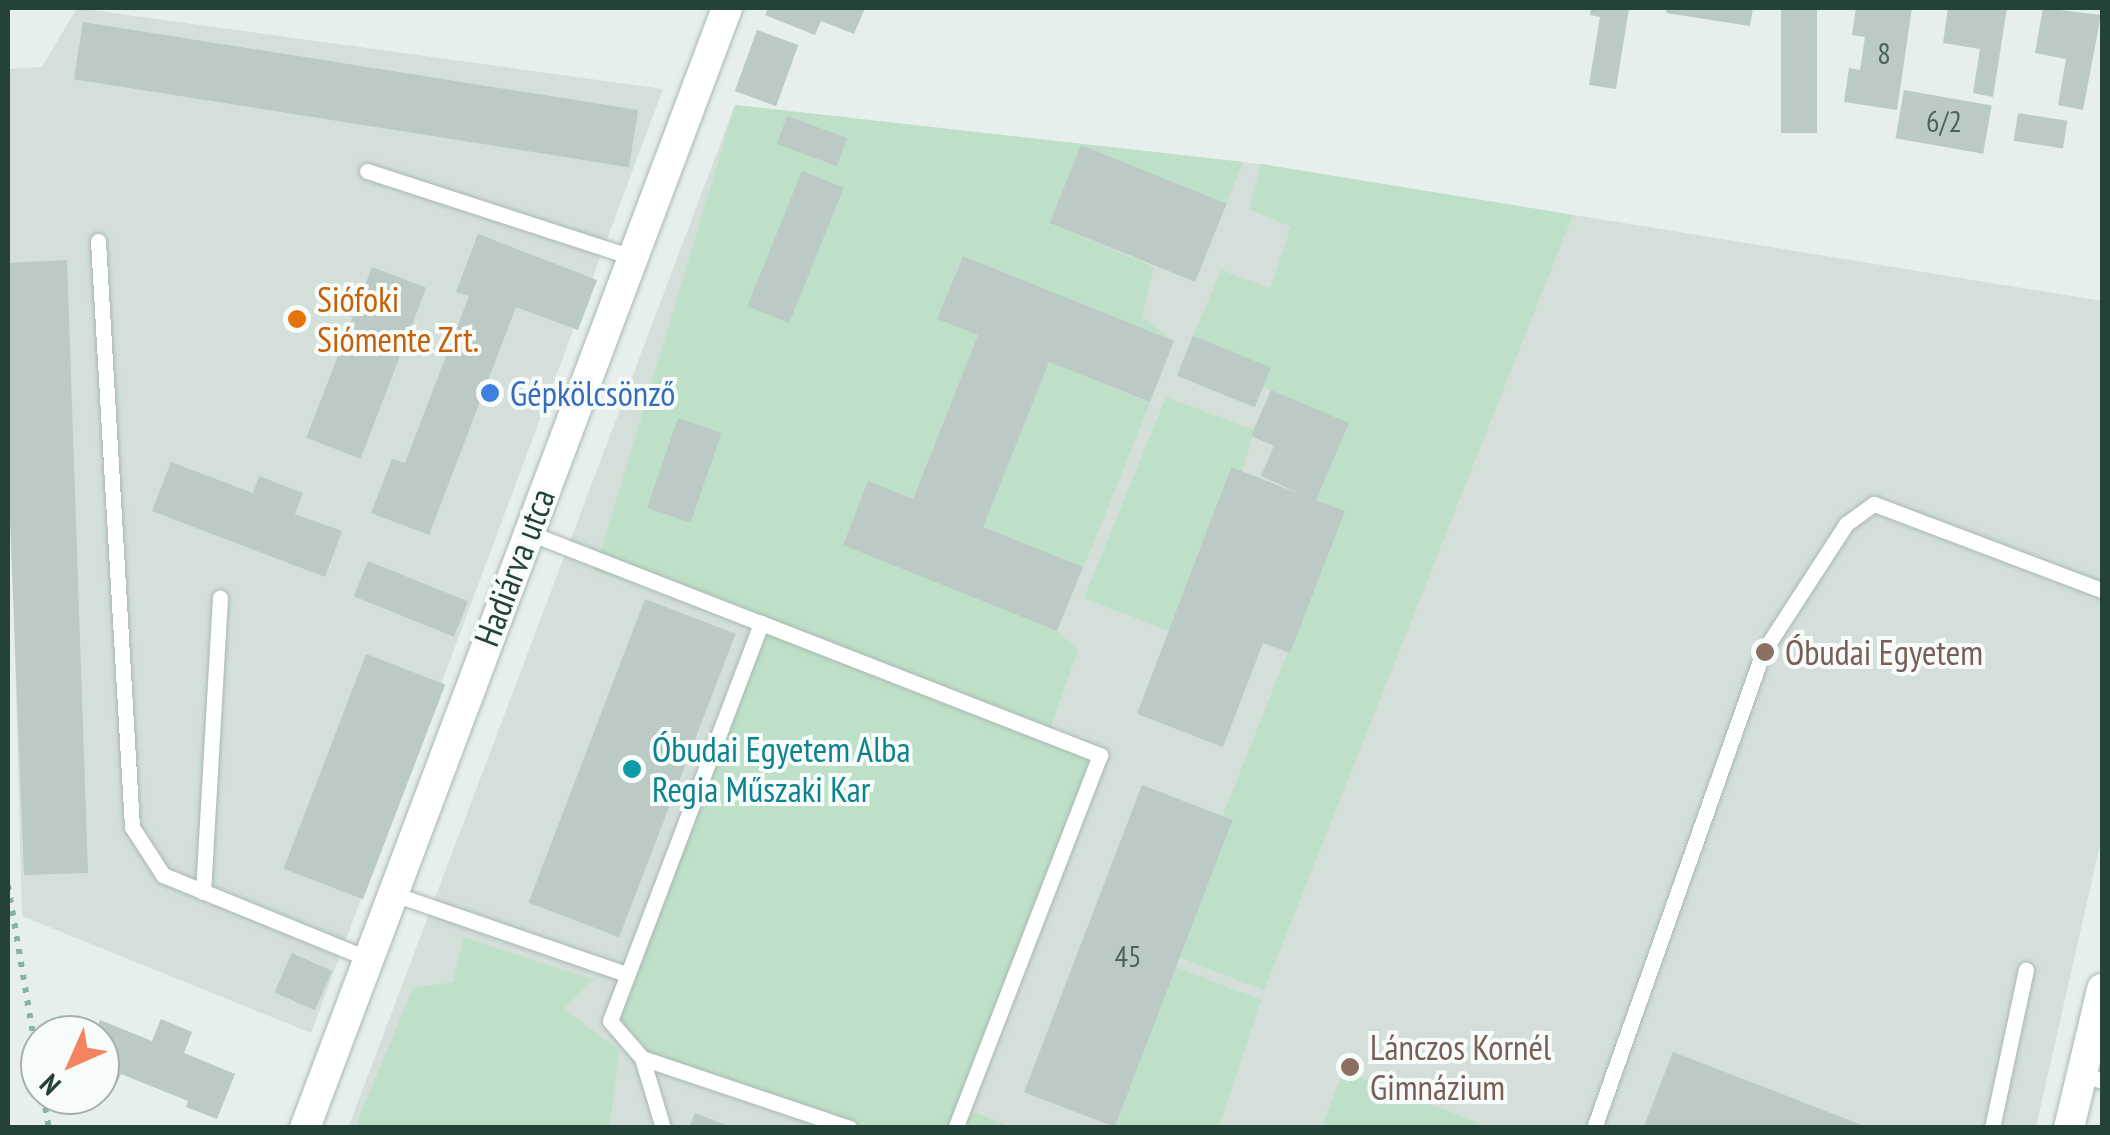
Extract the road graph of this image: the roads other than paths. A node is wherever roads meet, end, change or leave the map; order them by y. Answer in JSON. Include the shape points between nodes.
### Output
{"nodes":[{"id":1,"x":727,"y":8,"type":"edge"},
{"id":2,"x":367,"y":171,"type":"dead end"},
{"id":3,"x":98,"y":240,"type":"dead end"},
{"id":4,"x":631,"y":257,"type":"junction"},
{"id":5,"x":528,"y":532,"type":"junction"},
{"id":6,"x":2102,"y":590,"type":"edge"},
{"id":7,"x":220,"y":597,"type":"dead end"},
{"id":8,"x":761,"y":623,"type":"junction"},
{"id":9,"x":202,"y":892,"type":"junction"},
{"id":10,"x":392,"y":893,"type":"junction"},
{"id":11,"x":366,"y":958,"type":"junction"},
{"id":12,"x":2026,"y":970,"type":"dead end"},
{"id":13,"x":626,"y":974,"type":"junction"},
{"id":14,"x":2102,"y":989,"type":"edge"},
{"id":15,"x":642,"y":1058,"type":"junction"},
{"id":16,"x":2092,"y":1077,"type":"edge"},
{"id":17,"x":304,"y":1128,"type":"edge"},
{"id":18,"x":663,"y":1128,"type":"edge"},
{"id":19,"x":850,"y":1128,"type":"edge"},
{"id":20,"x":956,"y":1128,"type":"edge"},
{"id":21,"x":1594,"y":1128,"type":"edge"},
{"id":22,"x":1992,"y":1128,"type":"edge"},
{"id":23,"x":2069,"y":1128,"type":"edge"}],
"edges":[{"from":1,"to":4,"type":"street","name":"Hadiárva utca"},
{"from":2,"to":4,"type":"lane"},
{"from":3,"to":9,"type":"lane","via":[[127,800],[132,827],[162,875]]},
{"from":4,"to":5,"type":"street","name":"Hadiárva utca"},
{"from":5,"to":8,"type":"lane"},
{"from":5,"to":10,"type":"street","name":"Hadiárva utca"},
{"from":6,"to":21,"type":"lane","via":[[1874,504],[1846,524],[1763,652]]},
{"from":7,"to":9,"type":"lane"},
{"from":8,"to":13,"type":"lane"},
{"from":8,"to":20,"type":"lane","via":[[1100,755]]},
{"from":9,"to":11,"type":"lane"},
{"from":10,"to":11,"type":"street","name":"Hadiárva utca"},
{"from":10,"to":13,"type":"lane"},
{"from":11,"to":17,"type":"street","name":"Hadiárva utca"},
{"from":12,"to":22,"type":"lane"},
{"from":13,"to":15,"type":"lane","via":[[610,1022]]},
{"from":14,"to":16,"type":"street"},
{"from":15,"to":18,"type":"lane"},
{"from":15,"to":19,"type":"lane"},
{"from":16,"to":23,"type":"street"}]}
